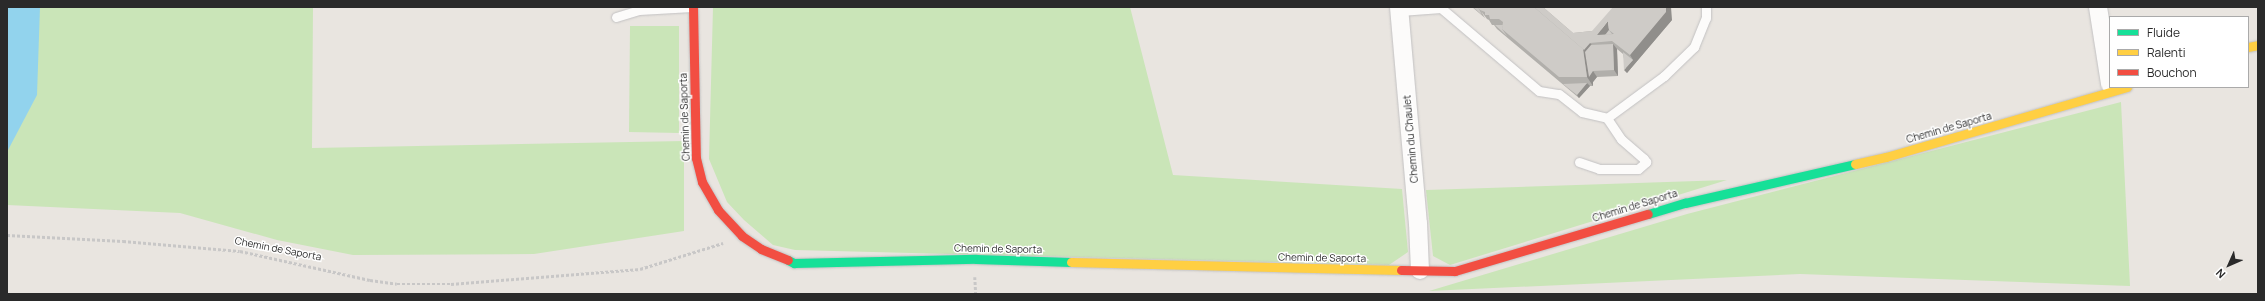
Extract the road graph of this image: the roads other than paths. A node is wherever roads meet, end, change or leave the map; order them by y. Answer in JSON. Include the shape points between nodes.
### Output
{"nodes":[{"id":1,"x":693,"y":7,"type":"edge"},
{"id":2,"x":1706,"y":7,"type":"edge"},
{"id":3,"x":2098,"y":7,"type":"edge"},
{"id":4,"x":1442,"y":8,"type":"edge"},
{"id":5,"x":1400,"y":9,"type":"edge"},
{"id":6,"x":616,"y":17,"type":"dead end"},
{"id":7,"x":2109,"y":59,"type":"edge"},
{"id":8,"x":2115,"y":88,"type":"edge"},
{"id":9,"x":1607,"y":118,"type":"junction"},
{"id":10,"x":1579,"y":162,"type":"dead end"},
{"id":11,"x":1420,"y":270,"type":"junction"}],
"edges":[{"from":1,"to":6,"type":"lane","via":[[639,10]]},
{"from":1,"to":11,"type":"street","name":"Chemin de Saporta","via":[[696,158],[702,182],[718,210],[742,236],[761,249],[794,263],[976,259],[1285,269]]},
{"from":2,"to":9,"type":"lane","via":[[1706,18],[1694,47],[1664,76]]},
{"from":3,"to":7,"type":"street"},
{"from":4,"to":5,"type":"lane"},
{"from":4,"to":9,"type":"lane","via":[[1539,91],[1559,94],[1582,112]]},
{"from":5,"to":11,"type":"street","name":"Chemin du Chaulet"},
{"from":8,"to":11,"type":"street","name":"Chemin de Saporta","via":[[1886,157],[1685,203],[1455,271]]},
{"from":9,"to":10,"type":"lane","via":[[1621,139],[1646,162],[1638,169],[1599,169]]}]}
